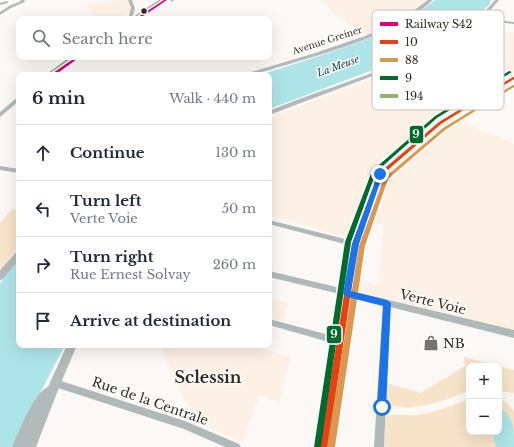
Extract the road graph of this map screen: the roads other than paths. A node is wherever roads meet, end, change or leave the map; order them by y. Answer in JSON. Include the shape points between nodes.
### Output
{"nodes":[{"id":1,"x":12,"y":0,"type":"edge"},
{"id":2,"x":22,"y":0,"type":"edge"},
{"id":3,"x":130,"y":0,"type":"edge"},
{"id":4,"x":162,"y":0,"type":"edge"},
{"id":5,"x":431,"y":0,"type":"edge"},
{"id":6,"x":495,"y":1,"type":"edge"},
{"id":7,"x":5,"y":4,"type":"edge"},
{"id":8,"x":14,"y":5,"type":"junction"},
{"id":9,"x":150,"y":8,"type":"junction"},
{"id":10,"x":134,"y":10,"type":"junction"},
{"id":11,"x":416,"y":10,"type":"edge"},
{"id":12,"x":487,"y":10,"type":"edge"},
{"id":13,"x":0,"y":13,"type":"edge"},
{"id":14,"x":140,"y":14,"type":"junction"},
{"id":15,"x":131,"y":16,"type":"edge"},
{"id":16,"x":136,"y":16,"type":"edge"},
{"id":17,"x":504,"y":22,"type":"edge"},
{"id":18,"x":514,"y":23,"type":"edge"},
{"id":19,"x":372,"y":33,"type":"edge"},
{"id":20,"x":68,"y":60,"type":"edge"},
{"id":21,"x":51,"y":72,"type":"edge"},
{"id":22,"x":253,"y":72,"type":"edge"},
{"id":23,"x":372,"y":74,"type":"edge"},
{"id":24,"x":514,"y":78,"type":"edge"},
{"id":25,"x":504,"y":84,"type":"edge"},
{"id":26,"x":16,"y":101,"type":"edge"},
{"id":27,"x":462,"y":110,"type":"edge"},
{"id":28,"x":272,"y":112,"type":"edge"},
{"id":29,"x":0,"y":115,"type":"edge"},
{"id":30,"x":0,"y":168,"type":"edge"},
{"id":31,"x":16,"y":171,"type":"edge"},
{"id":32,"x":272,"y":223,"type":"edge"},
{"id":33,"x":355,"y":244,"type":"junction"},
{"id":34,"x":16,"y":257,"type":"edge"},
{"id":35,"x":272,"y":275,"type":"edge"},
{"id":36,"x":0,"y":276,"type":"edge"},
{"id":37,"x":347,"y":294,"type":"junction"},
{"id":38,"x":387,"y":303,"type":"junction"},
{"id":39,"x":272,"y":323,"type":"edge"},
{"id":40,"x":514,"y":334,"type":"edge"},
{"id":41,"x":340,"y":342,"type":"junction"},
{"id":42,"x":71,"y":348,"type":"edge"},
{"id":43,"x":55,"y":383,"type":"junction"},
{"id":44,"x":18,"y":447,"type":"edge"},
{"id":45,"x":30,"y":447,"type":"edge"},
{"id":46,"x":236,"y":447,"type":"edge"},
{"id":47,"x":324,"y":447,"type":"edge"},
{"id":48,"x":380,"y":447,"type":"edge"}],
"edges":[{"from":1,"to":7,"type":"main road"},
{"from":2,"to":8,"type":"main road","via":[[22,3]]},
{"from":3,"to":10,"type":"main road"},
{"from":4,"to":9,"type":"main road"},
{"from":5,"to":11,"type":"main road","name":"Avenue Greiner"},
{"from":6,"to":12,"type":"main road"},
{"from":7,"to":8,"type":"main road"},
{"from":7,"to":13,"type":"main road"},
{"from":8,"to":13,"type":"main road"},
{"from":9,"to":10,"type":"main road"},
{"from":9,"to":14,"type":"main road"},
{"from":10,"to":14,"type":"main road"},
{"from":10,"to":15,"type":"main road"},
{"from":14,"to":16,"type":"main road"},
{"from":17,"to":18,"type":"street"},
{"from":19,"to":22,"type":"main road","name":"Avenue Greiner"},
{"from":20,"to":21,"type":"main road"},
{"from":23,"to":28,"type":"main road"},
{"from":24,"to":25,"type":"street"},
{"from":26,"to":29,"type":"main road"},
{"from":27,"to":33,"type":"street","via":[[440,123],[380,174]]},
{"from":30,"to":31,"type":"street"},
{"from":32,"to":33,"type":"street"},
{"from":33,"to":37,"type":"street"},
{"from":34,"to":36,"type":"main road"},
{"from":35,"to":37,"type":"street","name":"Verte Voie"},
{"from":37,"to":38,"type":"street","name":"Verte Voie"},
{"from":37,"to":41,"type":"street"},
{"from":38,"to":40,"type":"street","name":"Verte Voie"},
{"from":38,"to":48,"type":"street"},
{"from":39,"to":41,"type":"street"},
{"from":41,"to":47,"type":"street"},
{"from":42,"to":43,"type":"main road"},
{"from":43,"to":44,"type":"main road","via":[[38,406]]},
{"from":43,"to":45,"type":"main road"},
{"from":43,"to":46,"type":"street","name":"Rue de la Centrale","via":[[185,425]]}]}
